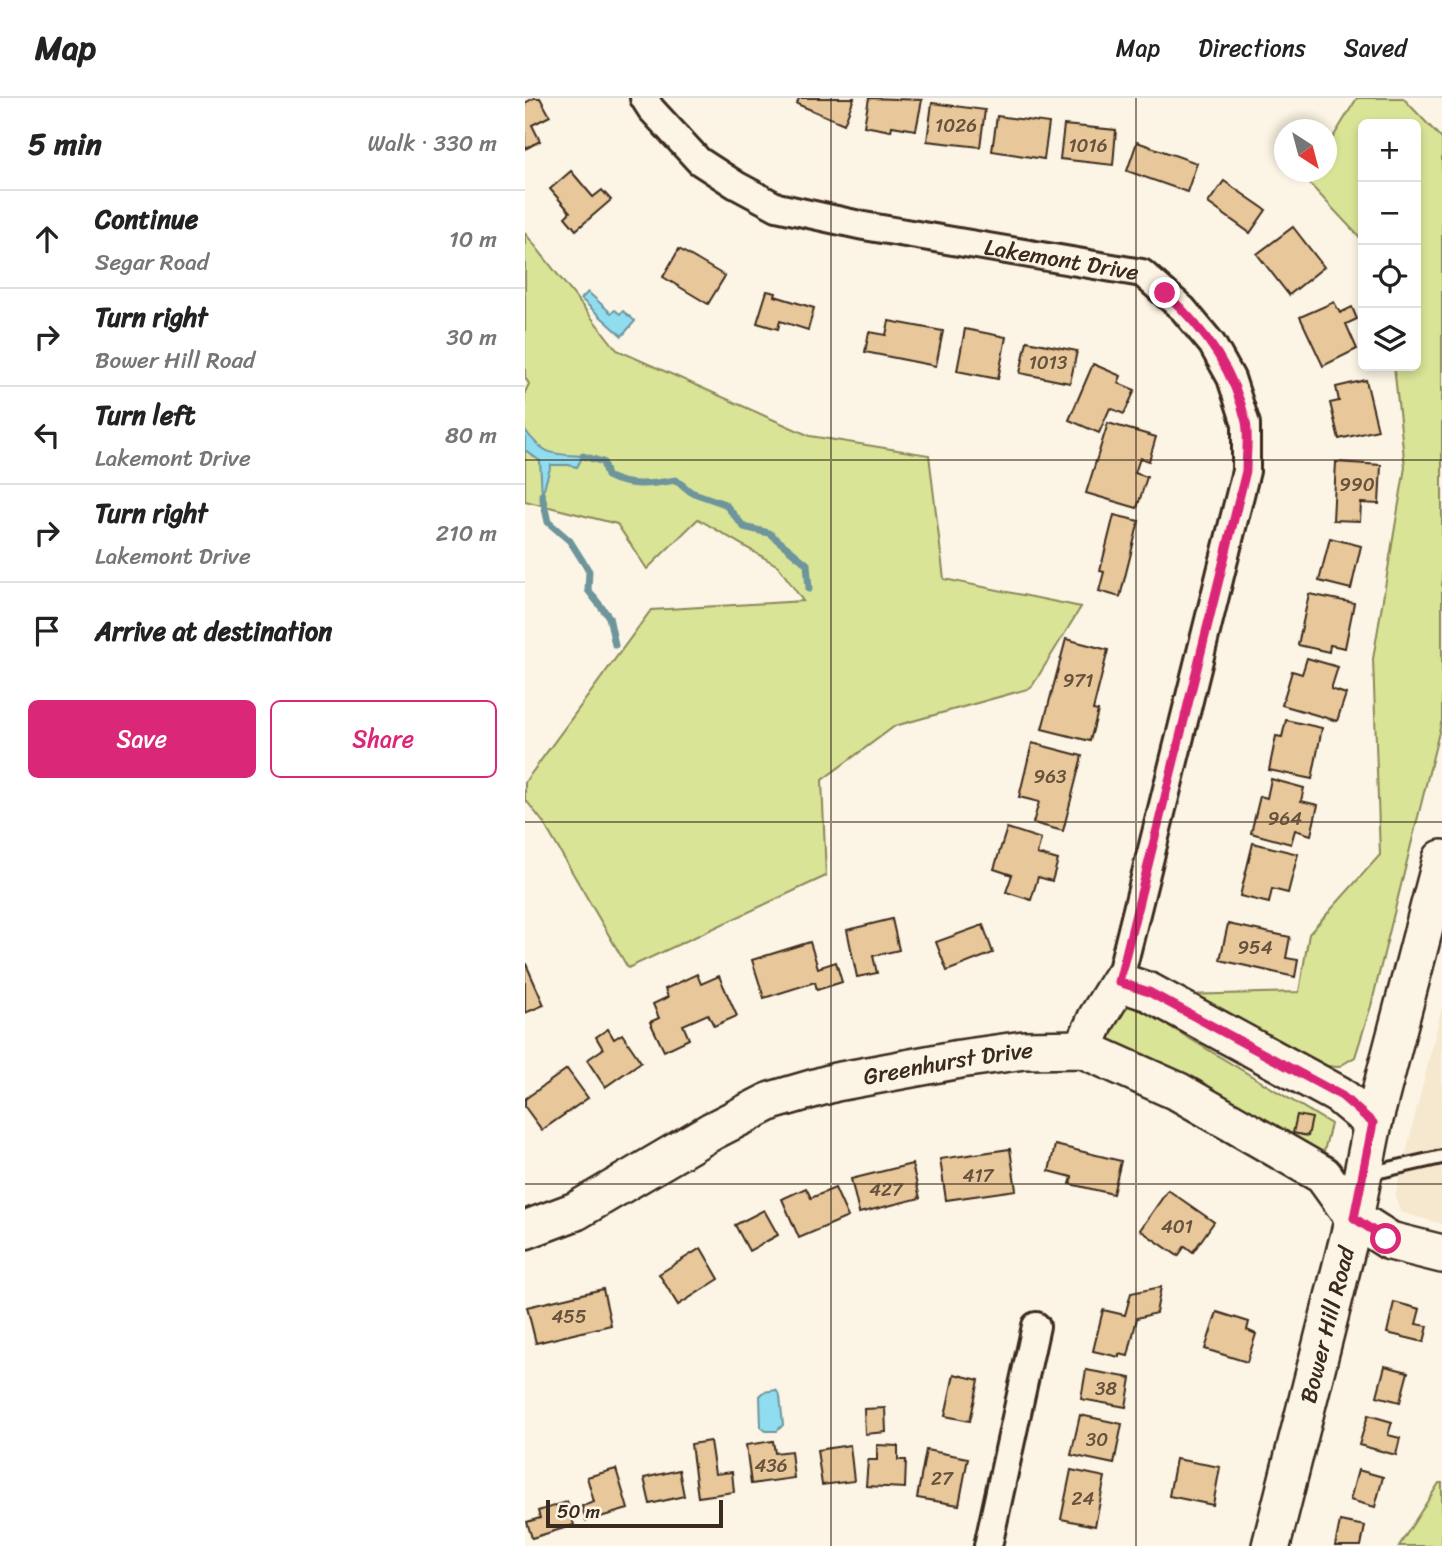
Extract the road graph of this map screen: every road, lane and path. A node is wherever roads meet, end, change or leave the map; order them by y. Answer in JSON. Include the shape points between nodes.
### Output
{"nodes":[{"id":1,"x":644,"y":98,"type":"edge"},
{"id":2,"x":1442,"y":859,"type":"edge"},
{"id":3,"x":1119,"y":982,"type":"junction"},
{"id":4,"x":1083,"y":1049,"type":"junction"},
{"id":5,"x":1373,"y":1123,"type":"junction"},
{"id":6,"x":1442,"y":1157,"type":"edge"},
{"id":7,"x":1363,"y":1175,"type":"junction"},
{"id":8,"x":1354,"y":1218,"type":"junction"},
{"id":9,"x":525,"y":1230,"type":"edge"},
{"id":10,"x":1442,"y":1254,"type":"edge"},
{"id":11,"x":1036,"y":1326,"type":"dead end"},
{"id":12,"x":988,"y":1546,"type":"edge"},
{"id":13,"x":1271,"y":1546,"type":"edge"}],
"edges":[{"from":1,"to":3,"type":"street","name":"Lakemont Drive","via":[[699,161],[777,207],[1142,273],[1198,326],[1231,378],[1246,424],[1246,471]]},
{"from":2,"to":5,"type":"street","name":"Bower Hill Road"},
{"from":3,"to":4,"type":"street","name":"Lakemont Drive"},
{"from":3,"to":5,"type":"street","via":[[1149,992],[1342,1096]]},
{"from":4,"to":8,"type":"street","name":"Greenhurst Drive","via":[[1179,1092],[1323,1175]]},
{"from":4,"to":9,"type":"street","name":"Greenhurst Drive","via":[[1024,1049],[960,1059],[836,1082],[771,1101],[576,1211]]},
{"from":5,"to":7,"type":"street","name":"Bower Hill Road"},
{"from":6,"to":7,"type":"lane"},
{"from":7,"to":8,"type":"street","name":"Bower Hill Road"},
{"from":8,"to":10,"type":"street","via":[[1390,1241]]},
{"from":8,"to":13,"type":"street","name":"Bower Hill Road"},
{"from":11,"to":12,"type":"street"}]}
